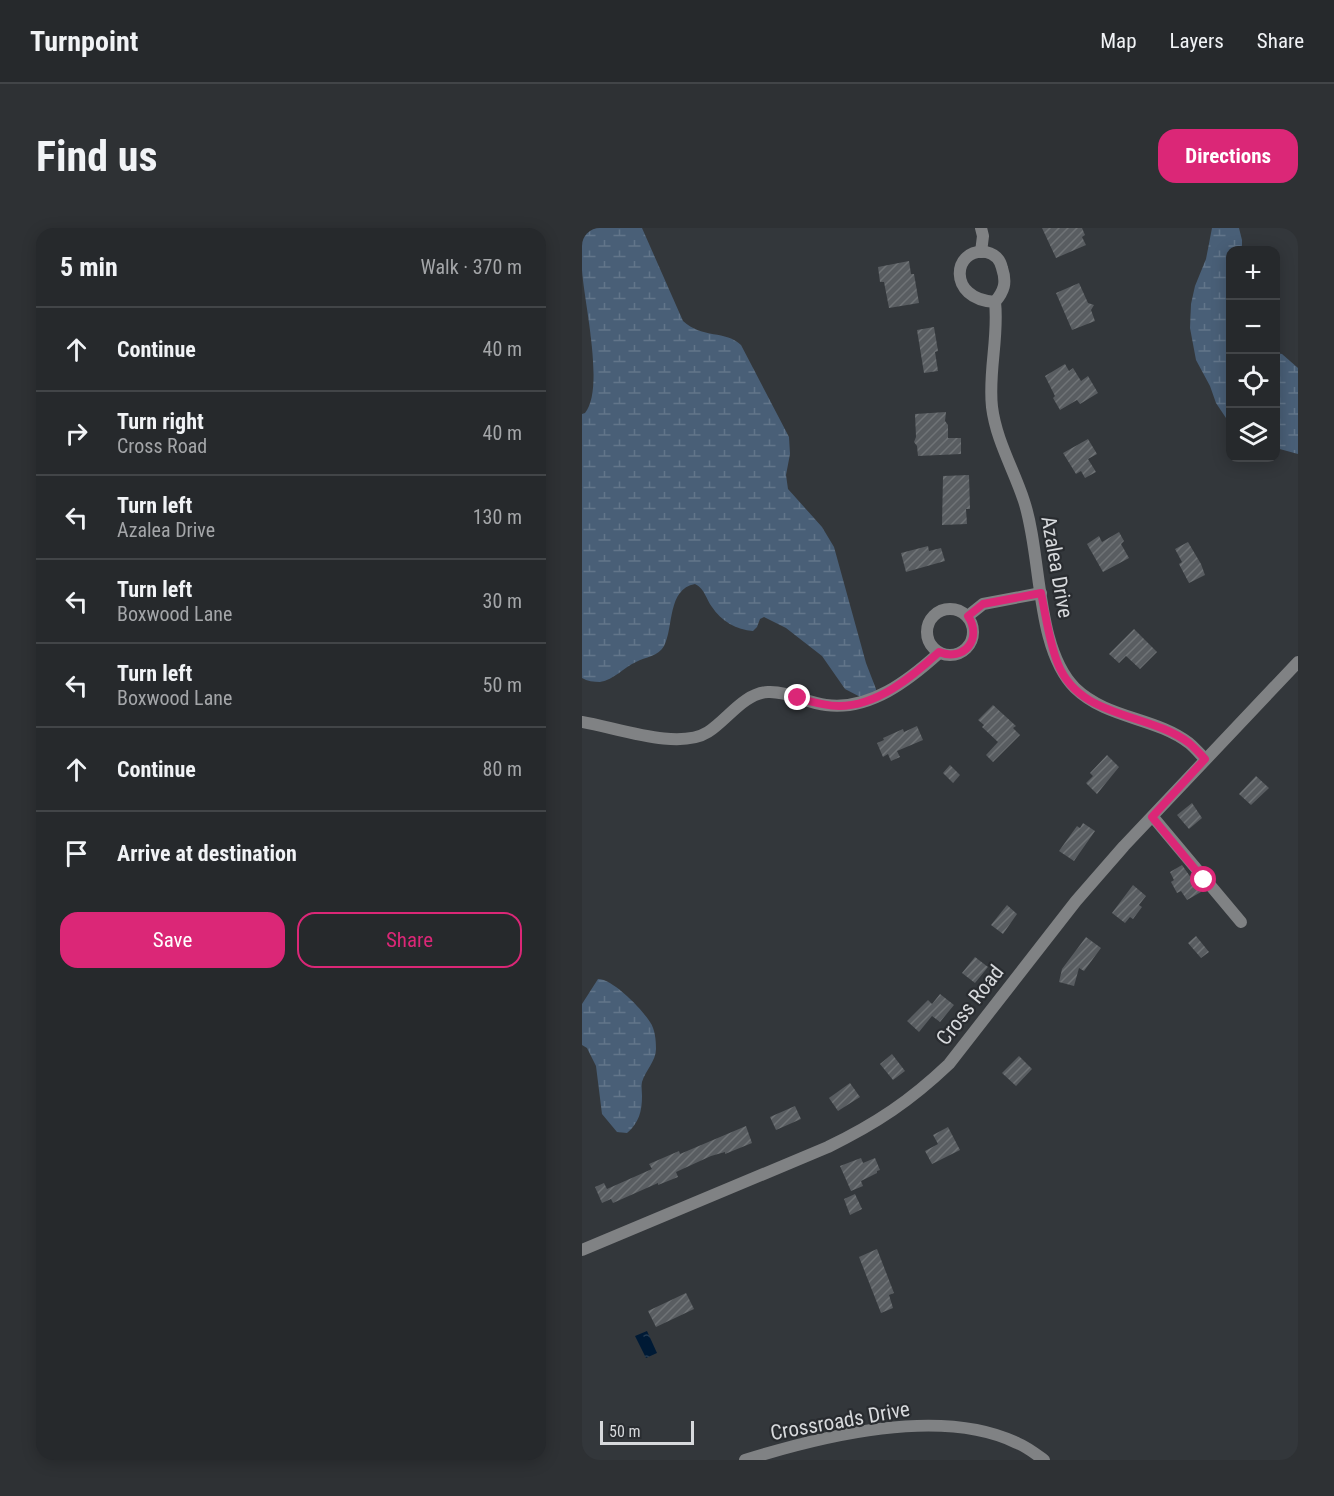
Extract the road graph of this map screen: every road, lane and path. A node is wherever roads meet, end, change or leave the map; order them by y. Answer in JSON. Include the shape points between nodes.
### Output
{"nodes":[{"id":1,"x":981,"y":228,"type":"edge"},
{"id":2,"x":981,"y":252,"type":"junction"},
{"id":3,"x":995,"y":302,"type":"junction"},
{"id":4,"x":1041,"y":593,"type":"junction"},
{"id":5,"x":968,"y":616,"type":"junction"},
{"id":6,"x":939,"y":652,"type":"junction"},
{"id":7,"x":1298,"y":662,"type":"edge"},
{"id":8,"x":582,"y":722,"type":"edge"},
{"id":9,"x":1205,"y":759,"type":"junction"},
{"id":10,"x":1152,"y":817,"type":"junction"},
{"id":11,"x":1241,"y":922,"type":"dead end"},
{"id":12,"x":582,"y":1250,"type":"edge"},
{"id":13,"x":745,"y":1460,"type":"edge"},
{"id":14,"x":1044,"y":1460,"type":"edge"}],
"edges":[{"from":1,"to":2,"type":"street"},
{"from":2,"to":3,"type":"street","name":"Azalea Drive","via":[[995,256],[1004,272],[1004,290]]},
{"from":2,"to":3,"type":"street","via":[[970,254],[963,262],[960,281],[970,295],[982,302]]},
{"from":3,"to":4,"type":"street","name":"Azalea Drive","via":[[992,408],[1035,541]]},
{"from":4,"to":5,"type":"street","via":[[983,604]]},
{"from":4,"to":9,"type":"street","name":"Azalea Drive","via":[[1058,665],[1076,688],[1094,704],[1188,742]]},
{"from":5,"to":6,"type":"street","via":[[974,629],[971,644],[953,655]]},
{"from":5,"to":6,"type":"street","via":[[945,609],[932,617],[928,640]]},
{"from":6,"to":8,"type":"street","via":[[917,673],[859,704],[825,705],[766,692],[693,738],[650,736]]},
{"from":7,"to":9,"type":"street","name":"Cross Road"},
{"from":9,"to":10,"type":"street","name":"Cross Road"},
{"from":10,"to":11,"type":"street"},
{"from":10,"to":12,"type":"street","name":"Cross Road","via":[[1076,901],[949,1064],[899,1107],[828,1147]]},
{"from":13,"to":14,"type":"street","name":"Crossroads Drive","via":[[849,1434],[926,1425],[978,1430],[1017,1443]]}]}
